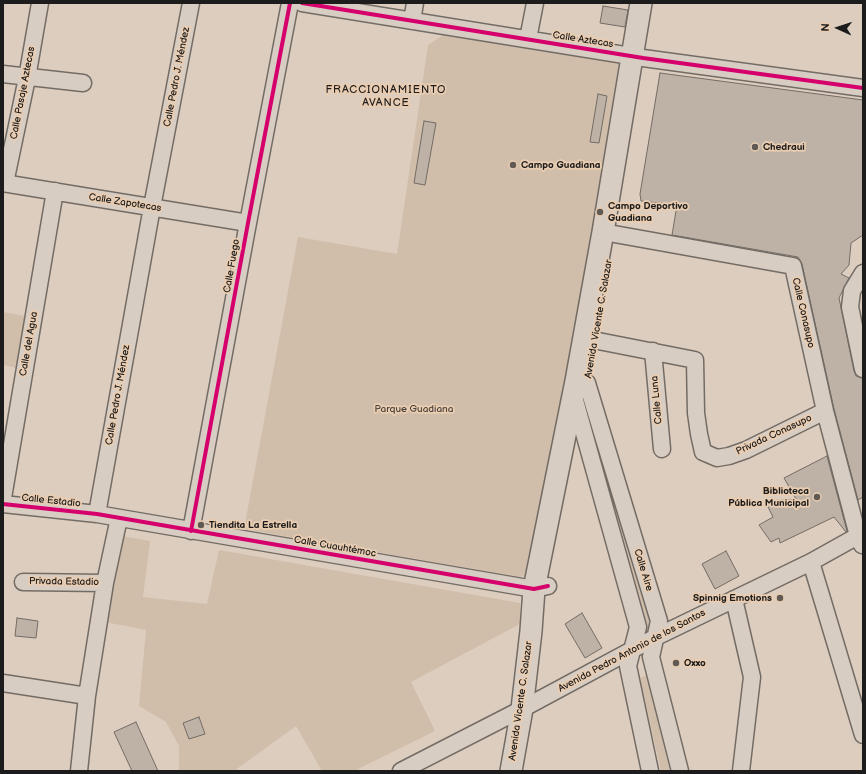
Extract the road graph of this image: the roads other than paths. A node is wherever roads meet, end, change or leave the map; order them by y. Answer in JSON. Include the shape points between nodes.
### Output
{"nodes":[{"id":1,"x":40,"y":3,"type":"edge"},
{"id":2,"x":191,"y":3,"type":"edge"},
{"id":3,"x":290,"y":3,"type":"edge"},
{"id":4,"x":302,"y":3,"type":"edge"},
{"id":5,"x":415,"y":3,"type":"edge"},
{"id":6,"x":535,"y":3,"type":"edge"},
{"id":7,"x":641,"y":3,"type":"edge"},
{"id":8,"x":652,"y":3,"type":"edge"},
{"id":9,"x":412,"y":20,"type":"junction"},
{"id":10,"x":528,"y":39,"type":"junction"},
{"id":11,"x":637,"y":57,"type":"junction"},
{"id":12,"x":3,"y":74,"type":"edge"},
{"id":13,"x":27,"y":78,"type":"junction"},
{"id":14,"x":83,"y":84,"type":"dead end"},
{"id":15,"x":863,"y":88,"type":"edge"},
{"id":16,"x":4,"y":183,"type":"edge"},
{"id":17,"x":55,"y":191,"type":"junction"},
{"id":18,"x":152,"y":207,"type":"junction"},
{"id":19,"x":248,"y":223,"type":"junction"},
{"id":20,"x":608,"y":233,"type":"junction"},
{"id":21,"x":863,"y":274,"type":"edge"},
{"id":22,"x":589,"y":340,"type":"junction"},
{"id":23,"x":653,"y":351,"type":"junction"},
{"id":24,"x":863,"y":369,"type":"edge"},
{"id":25,"x":579,"y":386,"type":"junction"},
{"id":26,"x":825,"y":411,"type":"junction"},
{"id":27,"x":580,"y":420,"type":"junction"},
{"id":28,"x":662,"y":449,"type":"dead end"},
{"id":29,"x":3,"y":498,"type":"edge"},
{"id":30,"x":3,"y":504,"type":"edge"},
{"id":31,"x":97,"y":514,"type":"junction"},
{"id":32,"x":119,"y":518,"type":"junction"},
{"id":33,"x":191,"y":531,"type":"junction"},
{"id":34,"x":861,"y":539,"type":"edge"},
{"id":35,"x":811,"y":562,"type":"junction"},
{"id":36,"x":23,"y":582,"type":"dead end"},
{"id":37,"x":105,"y":583,"type":"junction"},
{"id":38,"x":541,"y":587,"type":"junction"},
{"id":39,"x":734,"y":599,"type":"junction"},
{"id":40,"x":656,"y":638,"type":"junction"},
{"id":41,"x":632,"y":651,"type":"junction"},
{"id":42,"x":3,"y":683,"type":"edge"},
{"id":43,"x":87,"y":696,"type":"junction"},
{"id":44,"x":522,"y":709,"type":"junction"},
{"id":45,"x":863,"y":735,"type":"edge"},
{"id":46,"x":79,"y":771,"type":"edge"},
{"id":47,"x":401,"y":771,"type":"edge"},
{"id":48,"x":510,"y":771,"type":"edge"},
{"id":49,"x":650,"y":771,"type":"edge"},
{"id":50,"x":680,"y":771,"type":"edge"},
{"id":51,"x":741,"y":771,"type":"edge"}],
"edges":[{"from":1,"to":13,"type":"street","name":"Calle Pasaje Aztecas"},
{"from":2,"to":18,"type":"street","name":"Calle Pedro J. Méndez"},
{"from":3,"to":19,"type":"street","name":"Calle Fuego"},
{"from":4,"to":9,"type":"street","name":"Calle Aztecas"},
{"from":5,"to":9,"type":"street"},
{"from":6,"to":10,"type":"street"},
{"from":7,"to":11,"type":"main road","name":"Avenida Vicente C. Salazar"},
{"from":8,"to":11,"type":"main road","name":"Avenida Vicente C. Salazar"},
{"from":9,"to":10,"type":"street","name":"Calle Aztecas"},
{"from":10,"to":11,"type":"street","name":"Calle Aztecas"},
{"from":11,"to":15,"type":"street","name":"Calle Aztecas"},
{"from":11,"to":20,"type":"main road","name":"Avenida Vicente C. Salazar"},
{"from":12,"to":13,"type":"street"},
{"from":13,"to":14,"type":"street"},
{"from":13,"to":16,"type":"street","name":"Calle Pasaje Aztecas"},
{"from":16,"to":17,"type":"street","name":"Calle Zapotecas"},
{"from":17,"to":18,"type":"street","name":"Calle Zapotecas"},
{"from":17,"to":29,"type":"street","name":"Calle del Agua"},
{"from":18,"to":19,"type":"street","name":"Calle Zapotecas"},
{"from":18,"to":31,"type":"street","name":"Calle Pedro J. Méndez"},
{"from":19,"to":33,"type":"street","name":"Calle Fuego"},
{"from":20,"to":22,"type":"main road","name":"Avenida Vicente C. Salazar"},
{"from":20,"to":26,"type":"street","name":"Calle Conasupo","via":[[792,266]]},
{"from":21,"to":24,"type":"street","via":[[852,290],[850,307]]},
{"from":22,"to":23,"type":"street","name":"Privada Conasupo"},
{"from":22,"to":25,"type":"main road","name":"Avenida Vicente C. Salazar"},
{"from":23,"to":26,"type":"street","name":"Privada Conasupo","via":[[695,360],[696,413],[703,452],[717,458],[746,450]]},
{"from":23,"to":28,"type":"street","name":"Calle Luna"},
{"from":25,"to":27,"type":"main road","name":"Avenida Vicente C. Salazar"},
{"from":25,"to":38,"type":"main road","name":"Avenida Vicente C. Salazar"},
{"from":25,"to":40,"type":"street","name":"Calle Aire","via":[[659,622]]},
{"from":26,"to":34,"type":"street","name":"Calle Conasupo"},
{"from":27,"to":38,"type":"main road","name":"Avenida Vicente C. Salazar"},
{"from":27,"to":41,"type":"street","name":"Calle Aire","via":[[638,627]]},
{"from":30,"to":31,"type":"street","name":"Calle Estadio"},
{"from":31,"to":32,"type":"street"},
{"from":32,"to":33,"type":"street","name":"Calle Cuauhtémoc"},
{"from":32,"to":37,"type":"street"},
{"from":33,"to":38,"type":"street","name":"Calle Cuauhtémoc"},
{"from":34,"to":35,"type":"street","name":"Avenida Pedro Antonio de los Santos"},
{"from":35,"to":39,"type":"street","name":"Avenida Pedro Antonio de los Santos"},
{"from":35,"to":45,"type":"street"},
{"from":36,"to":37,"type":"street","name":"Privada Estadio"},
{"from":37,"to":43,"type":"street"},
{"from":38,"to":44,"type":"main road","name":"Avenida Vicente C. Salazar","via":[[531,631]]},
{"from":39,"to":40,"type":"street","name":"Avenida Pedro Antonio de los Santos"},
{"from":39,"to":51,"type":"street","via":[[752,677]]},
{"from":40,"to":41,"type":"street","name":"Avenida Pedro Antonio de los Santos"},
{"from":40,"to":50,"type":"street","name":"Calle Aire","via":[[651,657]]},
{"from":41,"to":44,"type":"street","name":"Avenida Pedro Antonio de los Santos"},
{"from":41,"to":49,"type":"street","name":"Calle Aire","via":[[628,666]]},
{"from":42,"to":43,"type":"street"},
{"from":43,"to":46,"type":"street"},
{"from":44,"to":47,"type":"street","name":"Avenida Pedro Antonio de los Santos"},
{"from":44,"to":48,"type":"main road","name":"Avenida Vicente C. Salazar"}]}
